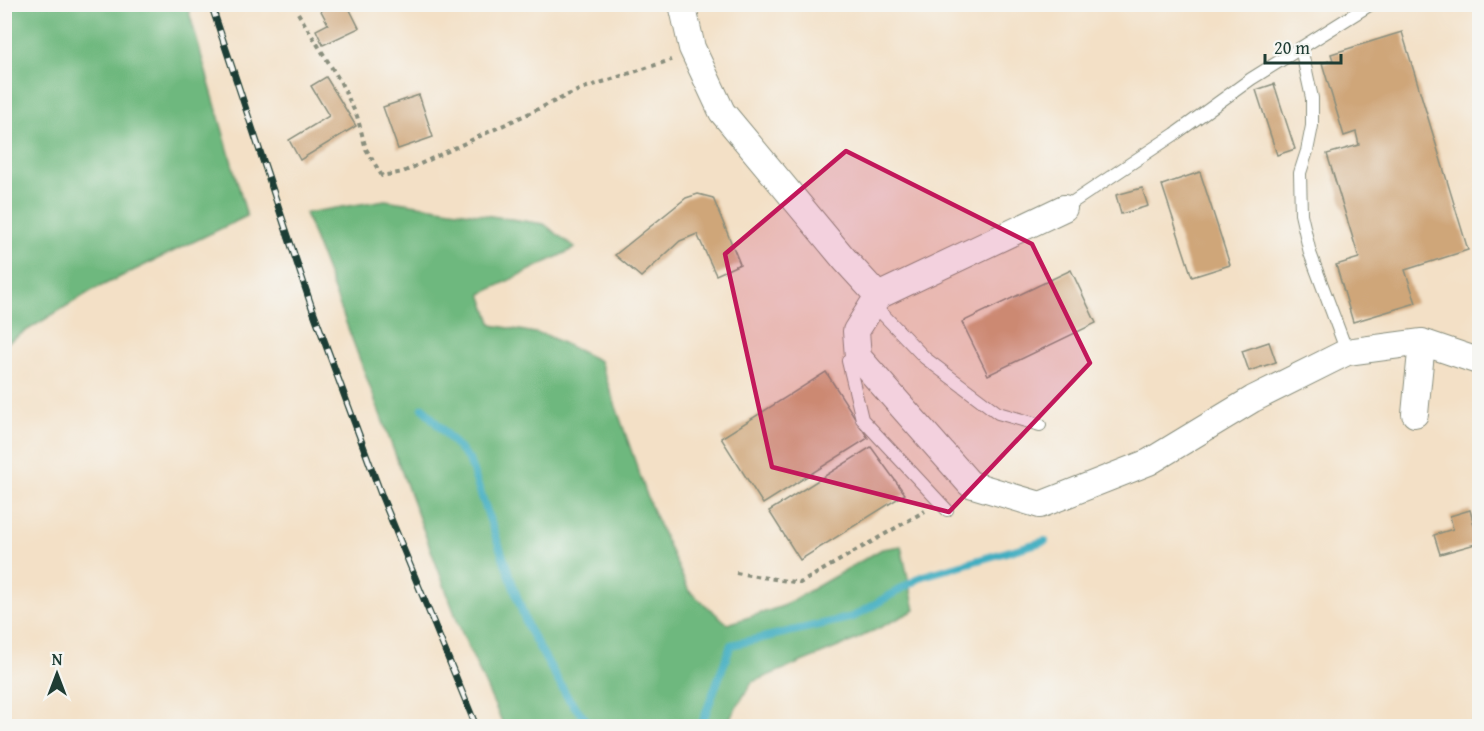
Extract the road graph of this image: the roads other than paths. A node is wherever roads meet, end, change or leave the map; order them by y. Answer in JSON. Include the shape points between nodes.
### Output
{"nodes":[{"id":1,"x":682,"y":4,"type":"edge"},
{"id":2,"x":1371,"y":4,"type":"edge"},
{"id":3,"x":1301,"y":48,"type":"junction"},
{"id":4,"x":1064,"y":208,"type":"joint"},
{"id":5,"x":875,"y":300,"type":"junction"},
{"id":6,"x":1422,"y":342,"type":"junction"},
{"id":7,"x":1347,"y":352,"type":"junction"},
{"id":8,"x":858,"y":357,"type":"junction"},
{"id":9,"x":1478,"y":361,"type":"dead end"},
{"id":10,"x":1415,"y":414,"type":"dead end"},
{"id":11,"x":1040,"y":425,"type":"dead end"},
{"id":12,"x":947,"y":510,"type":"road end"}],
"edges":[{"from":1,"to":5,"type":"street","via":[[692,48],[722,112]]},
{"from":2,"to":3,"type":"lane"},
{"from":3,"to":4,"type":"lane"},
{"from":3,"to":7,"type":"lane","via":[[1312,98],[1312,126],[1300,173],[1301,214],[1310,253]]},
{"from":4,"to":5,"type":"street"},
{"from":5,"to":8,"type":"street","via":[[856,331]]},
{"from":5,"to":11,"type":"lane","via":[[925,358],[998,414]]},
{"from":6,"to":7,"type":"street"},
{"from":6,"to":9,"type":"street"},
{"from":6,"to":10,"type":"street"},
{"from":7,"to":8,"type":"street","via":[[1254,399],[1149,462],[1040,505],[970,484]]},
{"from":8,"to":12,"type":"lane","via":[[848,361],[862,419]]}]}
